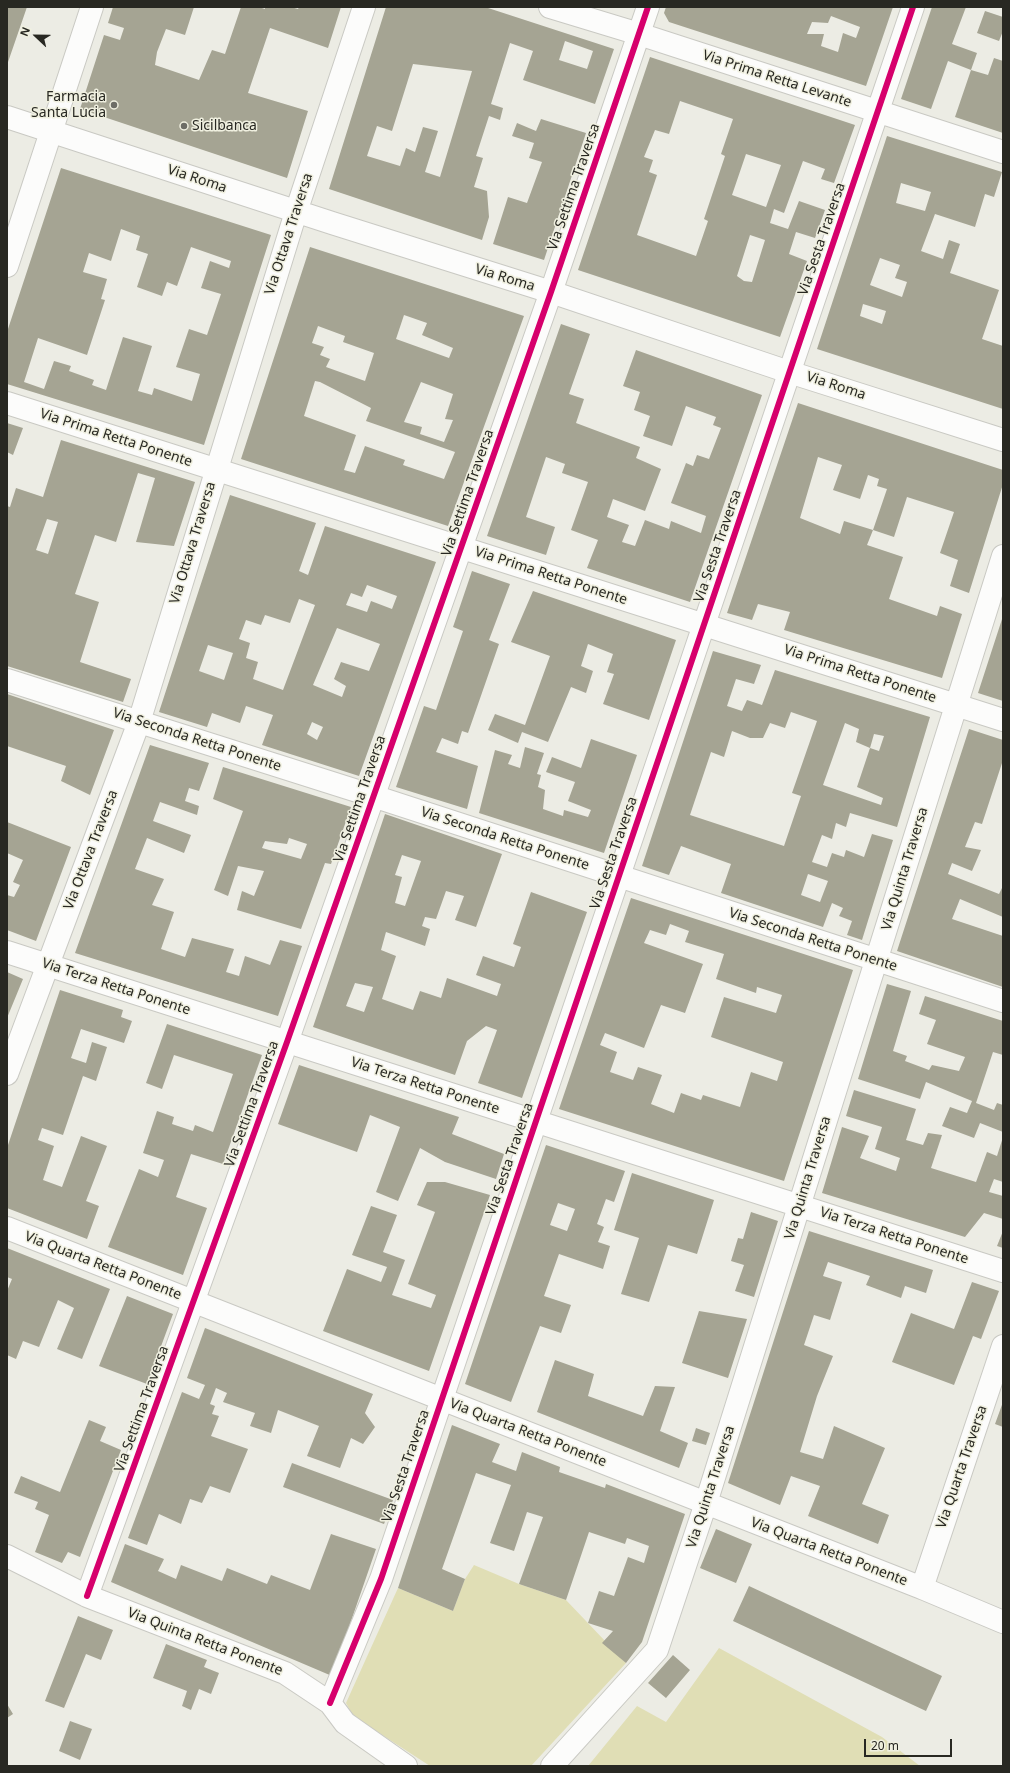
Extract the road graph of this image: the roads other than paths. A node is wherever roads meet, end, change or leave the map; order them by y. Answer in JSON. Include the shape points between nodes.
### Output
{"nodes":[{"id":1,"x":92,"y":7,"type":"edge"},
{"id":2,"x":364,"y":7,"type":"edge"},
{"id":3,"x":550,"y":7,"type":"edge"},
{"id":4,"x":648,"y":7,"type":"edge"},
{"id":5,"x":913,"y":7,"type":"edge"},
{"id":6,"x":639,"y":34,"type":"junction"},
{"id":7,"x":877,"y":112,"type":"junction"},
{"id":8,"x":7,"y":117,"type":"edge"},
{"id":9,"x":51,"y":131,"type":"junction"},
{"id":10,"x":1003,"y":152,"type":"edge"},
{"id":11,"x":296,"y":212,"type":"junction"},
{"id":12,"x":7,"y":266,"type":"edge"},
{"id":13,"x":551,"y":292,"type":"junction"},
{"id":14,"x":789,"y":372,"type":"junction"},
{"id":15,"x":7,"y":403,"type":"edge"},
{"id":16,"x":1003,"y":440,"type":"edge"},
{"id":17,"x":216,"y":469,"type":"junction"},
{"id":18,"x":462,"y":547,"type":"junction"},
{"id":19,"x":1003,"y":556,"type":"edge"},
{"id":20,"x":704,"y":624,"type":"junction"},
{"id":21,"x":7,"y":680,"type":"edge"},
{"id":22,"x":956,"y":705,"type":"junction"},
{"id":23,"x":1003,"y":720,"type":"edge"},
{"id":24,"x":139,"y":722,"type":"junction"},
{"id":25,"x":373,"y":796,"type":"junction"},
{"id":26,"x":619,"y":876,"type":"junction"},
{"id":27,"x":7,"y":952,"type":"edge"},
{"id":28,"x":876,"y":960,"type":"junction"},
{"id":29,"x":48,"y":965,"type":"junction"},
{"id":30,"x":1003,"y":1001,"type":"edge"},
{"id":31,"x":287,"y":1042,"type":"junction"},
{"id":32,"x":7,"y":1074,"type":"edge"},
{"id":33,"x":536,"y":1121,"type":"junction"},
{"id":34,"x":799,"y":1206,"type":"junction"},
{"id":35,"x":7,"y":1228,"type":"edge"},
{"id":36,"x":1003,"y":1271,"type":"edge"},
{"id":37,"x":194,"y":1302,"type":"junction"},
{"id":38,"x":1003,"y":1346,"type":"edge"},
{"id":39,"x":442,"y":1399,"type":"junction"},
{"id":40,"x":706,"y":1503,"type":"junction"},
{"id":41,"x":7,"y":1556,"type":"edge"},
{"id":42,"x":922,"y":1588,"type":"junction"},
{"id":43,"x":86,"y":1596,"type":"junction"},
{"id":44,"x":1003,"y":1622,"type":"edge"},
{"id":45,"x":330,"y":1703,"type":"junction"},
{"id":46,"x":406,"y":1766,"type":"edge"},
{"id":47,"x":552,"y":1766,"type":"edge"}],
"edges":[{"from":1,"to":9,"type":"street"},
{"from":2,"to":11,"type":"street","name":"Via Ottava Traversa"},
{"from":3,"to":6,"type":"street","name":"Via Prima Retta Levante"},
{"from":4,"to":6,"type":"street","name":"Via Settima Traversa"},
{"from":5,"to":7,"type":"street","name":"Via Sesta Traversa"},
{"from":6,"to":7,"type":"street","name":"Via Prima Retta Levante"},
{"from":6,"to":13,"type":"street","name":"Via Settima Traversa"},
{"from":7,"to":10,"type":"street","name":"Via Prima Retta Levante"},
{"from":7,"to":14,"type":"street","name":"Via Sesta Traversa"},
{"from":8,"to":9,"type":"street","name":"Via Roma"},
{"from":9,"to":11,"type":"street","name":"Via Roma"},
{"from":9,"to":12,"type":"street"},
{"from":11,"to":13,"type":"street","name":"Via Roma"},
{"from":11,"to":17,"type":"street","name":"Via Ottava Traversa"},
{"from":13,"to":14,"type":"street","name":"Via Roma"},
{"from":13,"to":18,"type":"street","name":"Via Settima Traversa"},
{"from":14,"to":16,"type":"street","name":"Via Roma"},
{"from":14,"to":20,"type":"street","name":"Via Sesta Traversa"},
{"from":15,"to":17,"type":"street","name":"Via Prima Retta Ponente"},
{"from":17,"to":18,"type":"street","name":"Via Prima Retta Ponente"},
{"from":17,"to":24,"type":"street","name":"Via Ottava Traversa"},
{"from":18,"to":20,"type":"street","name":"Via Prima Retta Ponente"},
{"from":18,"to":25,"type":"street","name":"Via Settima Traversa"},
{"from":19,"to":22,"type":"street","name":"Via Quinta Traversa"},
{"from":20,"to":22,"type":"street","name":"Via Prima Retta Ponente"},
{"from":20,"to":26,"type":"street","name":"Via Sesta Traversa"},
{"from":21,"to":24,"type":"street","name":"Via Seconda Retta Ponente"},
{"from":22,"to":23,"type":"street","name":"Via Prima Retta Ponente"},
{"from":22,"to":28,"type":"street","name":"Via Quinta Traversa"},
{"from":24,"to":25,"type":"street","name":"Via Seconda Retta Ponente"},
{"from":24,"to":29,"type":"street","name":"Via Ottava Traversa"},
{"from":25,"to":26,"type":"street","name":"Via Seconda Retta Ponente"},
{"from":25,"to":31,"type":"street","name":"Via Settima Traversa"},
{"from":26,"to":28,"type":"street","name":"Via Seconda Retta Ponente"},
{"from":26,"to":33,"type":"street","name":"Via Sesta Traversa"},
{"from":27,"to":29,"type":"street","name":"Via Terza Retta Ponente"},
{"from":28,"to":30,"type":"street","name":"Via Seconda Retta Ponente"},
{"from":28,"to":34,"type":"street","name":"Via Quinta Traversa"},
{"from":29,"to":31,"type":"street","name":"Via Terza Retta Ponente"},
{"from":29,"to":32,"type":"street","name":"Via Ottava Traversa"},
{"from":31,"to":33,"type":"street","name":"Via Terza Retta Ponente"},
{"from":31,"to":37,"type":"street","name":"Via Settima Traversa"},
{"from":33,"to":34,"type":"street","name":"Via Terza Retta Ponente"},
{"from":33,"to":39,"type":"street","name":"Via Sesta Traversa"},
{"from":34,"to":36,"type":"street","name":"Via Terza Retta Ponente"},
{"from":34,"to":40,"type":"street","name":"Via Quinta Traversa"},
{"from":35,"to":37,"type":"street","name":"Via Quarta Retta Ponente"},
{"from":37,"to":39,"type":"street","name":"Via Quarta Retta Ponente"},
{"from":37,"to":43,"type":"street","name":"Via Settima Traversa"},
{"from":38,"to":42,"type":"street","name":"Via Quarta Traversa"},
{"from":39,"to":40,"type":"street","name":"Via Quarta Retta Ponente"},
{"from":39,"to":45,"type":"street","name":"Via Sesta Traversa","via":[[381,1579]]},
{"from":40,"to":42,"type":"street","name":"Via Quarta Retta Ponente"},
{"from":40,"to":47,"type":"street","name":"Via Quinta Traversa","via":[[657,1650]]},
{"from":41,"to":43,"type":"street","name":"Via Quinta Retta Ponente"},
{"from":42,"to":44,"type":"street","name":"Via Quarta Retta Ponente"},
{"from":43,"to":45,"type":"street","name":"Via Quinta Retta Ponente","via":[[285,1673]]},
{"from":45,"to":46,"type":"street","name":"Via Quinta Retta Ponente","via":[[345,1723]]}]}
